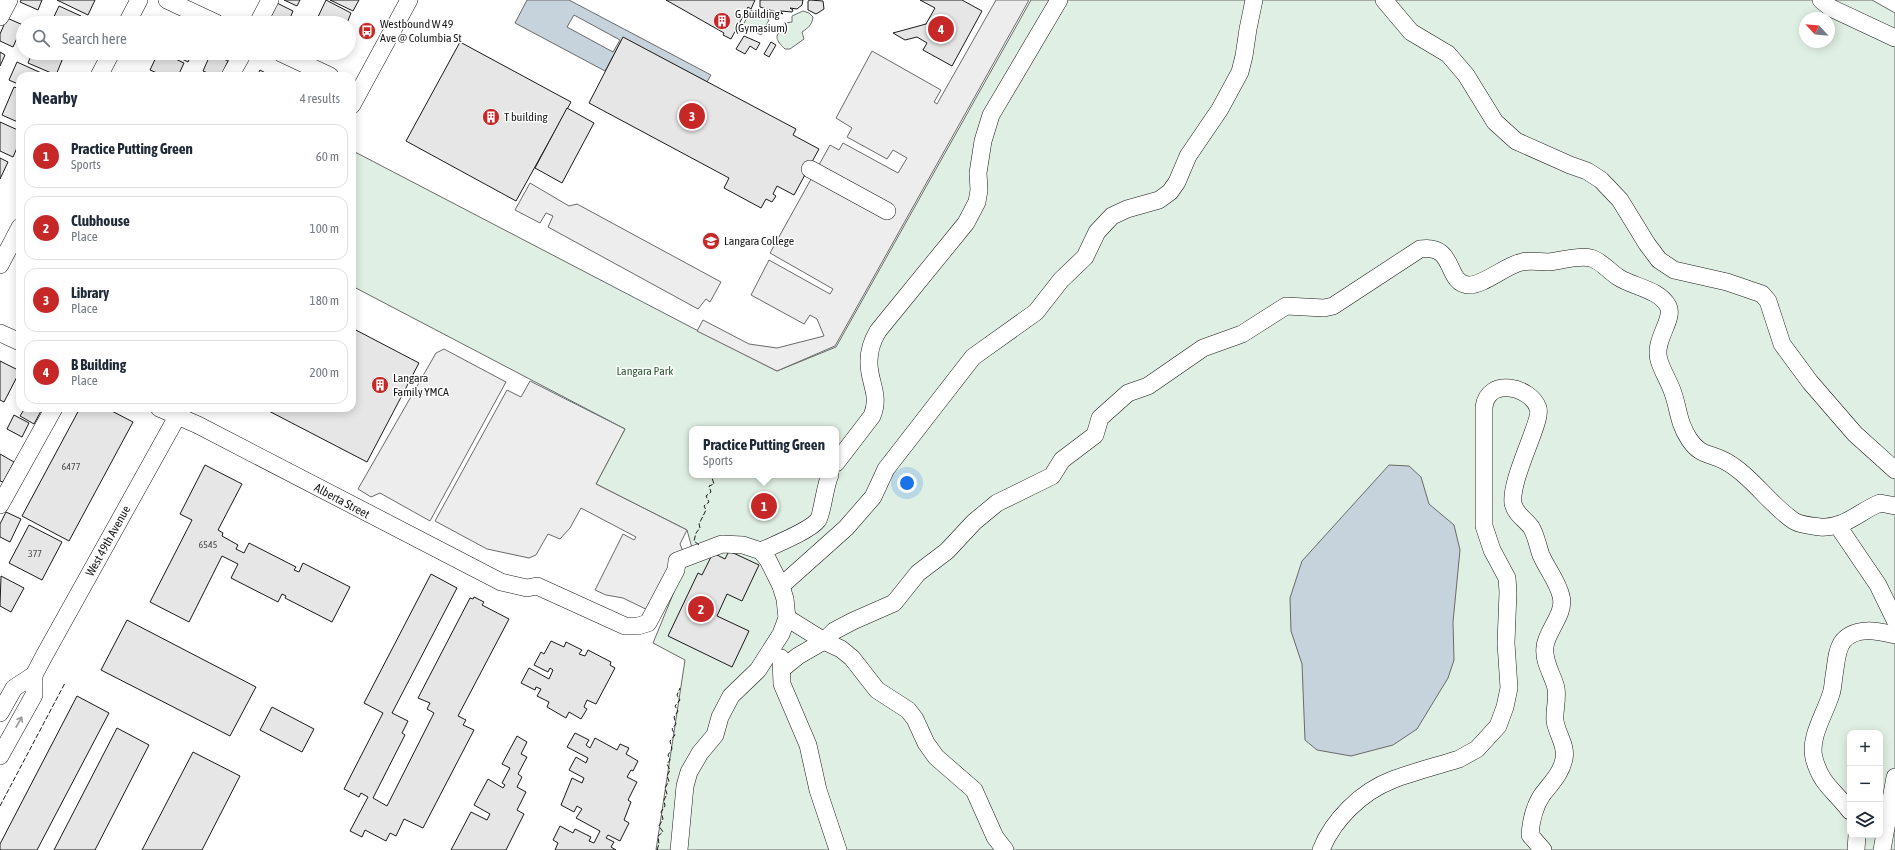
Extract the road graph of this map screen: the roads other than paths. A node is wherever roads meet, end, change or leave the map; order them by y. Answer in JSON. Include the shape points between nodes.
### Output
{"nodes":[{"id":1,"x":9,"y":0,"type":"edge"},
{"id":2,"x":139,"y":0,"type":"edge"},
{"id":3,"x":167,"y":0,"type":"edge"},
{"id":4,"x":270,"y":0,"type":"edge"},
{"id":5,"x":410,"y":0,"type":"edge"},
{"id":6,"x":1059,"y":0,"type":"edge"},
{"id":7,"x":1254,"y":0,"type":"edge"},
{"id":8,"x":1384,"y":0,"type":"edge"},
{"id":9,"x":1821,"y":0,"type":"edge"},
{"id":10,"x":131,"y":16,"type":"edge"},
{"id":11,"x":201,"y":16,"type":"edge"},
{"id":12,"x":262,"y":16,"type":"edge"},
{"id":13,"x":0,"y":17,"type":"edge"},
{"id":14,"x":1895,"y":38,"type":"edge"},
{"id":15,"x":107,"y":60,"type":"edge"},
{"id":16,"x":239,"y":60,"type":"edge"},
{"id":17,"x":296,"y":60,"type":"edge"},
{"id":18,"x":101,"y":72,"type":"edge"},
{"id":19,"x":232,"y":72,"type":"edge"},
{"id":20,"x":321,"y":72,"type":"edge"},
{"id":21,"x":356,"y":91,"type":"edge"},
{"id":22,"x":810,"y":169,"type":"dead end"},
{"id":23,"x":887,"y":211,"type":"dead end"},
{"id":24,"x":16,"y":235,"type":"edge"},
{"id":25,"x":0,"y":265,"type":"edge"},
{"id":26,"x":0,"y":333,"type":"edge"},
{"id":27,"x":16,"y":340,"type":"edge"},
{"id":28,"x":52,"y":412,"type":"edge"},
{"id":29,"x":180,"y":412,"type":"edge"},
{"id":30,"x":839,"y":458,"type":"edge"},
{"id":31,"x":1895,"y":470,"type":"edge"},
{"id":32,"x":829,"y":478,"type":"edge"},
{"id":33,"x":0,"y":505,"type":"edge"},
{"id":34,"x":1895,"y":506,"type":"edge"},
{"id":35,"x":1842,"y":524,"type":"junction"},
{"id":36,"x":761,"y":551,"type":"junction"},
{"id":37,"x":781,"y":586,"type":"junction"},
{"id":38,"x":787,"y":618,"type":"junction"},
{"id":39,"x":1895,"y":620,"type":"edge"},
{"id":40,"x":781,"y":634,"type":"junction"},
{"id":41,"x":1895,"y":635,"type":"edge"},
{"id":42,"x":824,"y":641,"type":"junction"},
{"id":43,"x":782,"y":669,"type":"junction"},
{"id":44,"x":34,"y":676,"type":"junction"},
{"id":45,"x":0,"y":713,"type":"edge"},
{"id":46,"x":0,"y":756,"type":"edge"},
{"id":47,"x":1895,"y":777,"type":"edge"},
{"id":48,"x":1847,"y":808,"type":"edge"},
{"id":49,"x":1857,"y":838,"type":"edge"},
{"id":50,"x":679,"y":850,"type":"edge"},
{"id":51,"x":838,"y":850,"type":"edge"},
{"id":52,"x":1005,"y":850,"type":"edge"},
{"id":53,"x":1321,"y":850,"type":"edge"},
{"id":54,"x":1543,"y":850,"type":"edge"},
{"id":55,"x":1856,"y":850,"type":"edge"},
{"id":56,"x":1882,"y":850,"type":"edge"}],
"edges":[{"from":1,"to":13,"type":"street"},
{"from":2,"to":10,"type":"street"},
{"from":3,"to":11,"type":"street"},
{"from":4,"to":12,"type":"street"},
{"from":5,"to":21,"type":"street"},
{"from":6,"to":30,"type":"street","via":[[991,115],[983,141],[978,173],[979,190],[972,214],[872,340],[869,362],[876,396],[875,409]]},
{"from":7,"to":37,"type":"street","via":[[1240,72],[1220,109],[1188,156],[1170,192],[1159,200],[1112,216],[1097,232],[1085,257],[1061,280],[1036,312],[973,357],[886,469],[873,497],[846,528]]},
{"from":8,"to":31,"type":"street","via":[[1411,32],[1448,54],[1466,75],[1495,122],[1516,141],[1587,171],[1601,180],[1620,200],[1659,260],[1674,270],[1727,282],[1762,294],[1768,301],[1782,344],[1810,382],[1855,434]]},
{"from":9,"to":14,"type":"street","via":[[1831,8]]},
{"from":15,"to":18,"type":"street"},
{"from":16,"to":19,"type":"street"},
{"from":17,"to":20,"type":"street"},
{"from":22,"to":23,"type":"street"},
{"from":24,"to":25,"type":"street"},
{"from":26,"to":27,"type":"street"},
{"from":28,"to":33,"type":"street"},
{"from":29,"to":36,"type":"street","name":"Alberta Street","via":[[198,424],[501,582],[527,588],[537,586],[625,626],[648,623],[676,570],[677,561],[722,544]]},
{"from":29,"to":44,"type":"street","name":"West 49th Avenue"},
{"from":32,"to":36,"type":"street","via":[[819,520]]},
{"from":34,"to":35,"type":"street","via":[[1880,503]]},
{"from":35,"to":39,"type":"street","via":[[1842,532],[1878,585]]},
{"from":35,"to":42,"type":"street","via":[[1821,527],[1795,522],[1737,470],[1724,461],[1701,452],[1690,440],[1678,415],[1673,393],[1658,357],[1657,346],[1670,316],[1669,307],[1658,296],[1619,278],[1590,258],[1522,262],[1468,285],[1460,282],[1443,254],[1431,247],[1420,249],[1332,306],[1286,306],[1242,334],[1203,348],[1148,386],[1128,393],[1100,418],[1095,435],[1062,460],[1052,476],[997,503],[974,522],[947,551],[918,573],[894,603],[852,621],[834,631]]},
{"from":36,"to":37,"type":"street"},
{"from":37,"to":38,"type":"street"},
{"from":38,"to":40,"type":"street"},
{"from":38,"to":42,"type":"street"},
{"from":40,"to":43,"type":"street"},
{"from":40,"to":50,"type":"street","via":[[758,670],[731,696],[715,734],[689,772],[685,786]]},
{"from":41,"to":48,"type":"street","via":[[1862,631],[1843,641],[1838,653],[1832,693],[1813,748],[1814,759],[1821,776]]},
{"from":42,"to":43,"type":"street"},
{"from":42,"to":52,"type":"street","via":[[852,658],[877,690],[908,710],[936,757],[974,790],[995,837]]},
{"from":43,"to":51,"type":"street","via":[[782,684],[808,745],[818,790]]},
{"from":44,"to":45,"type":"street","via":[[14,688]]},
{"from":46,"to":44,"type":"street","name":"West 49th Avenue","one_way":true,"via":[[34,695]]},
{"from":47,"to":56,"type":"street"},
{"from":49,"to":55,"type":"street"},
{"from":53,"to":54,"type":"street","via":[[1335,825],[1357,802],[1391,781],[1470,754],[1491,736],[1503,715],[1509,688],[1506,632],[1508,592],[1507,578],[1492,550],[1484,526],[1484,407],[1488,394],[1494,390],[1510,388],[1526,393],[1537,404],[1539,411],[1516,481],[1513,503],[1517,513],[1532,528],[1542,557],[1562,598],[1561,608],[1544,647],[1546,663],[1556,689],[1555,721],[1565,758],[1558,776],[1542,796],[1532,818],[1530,835]]}]}
